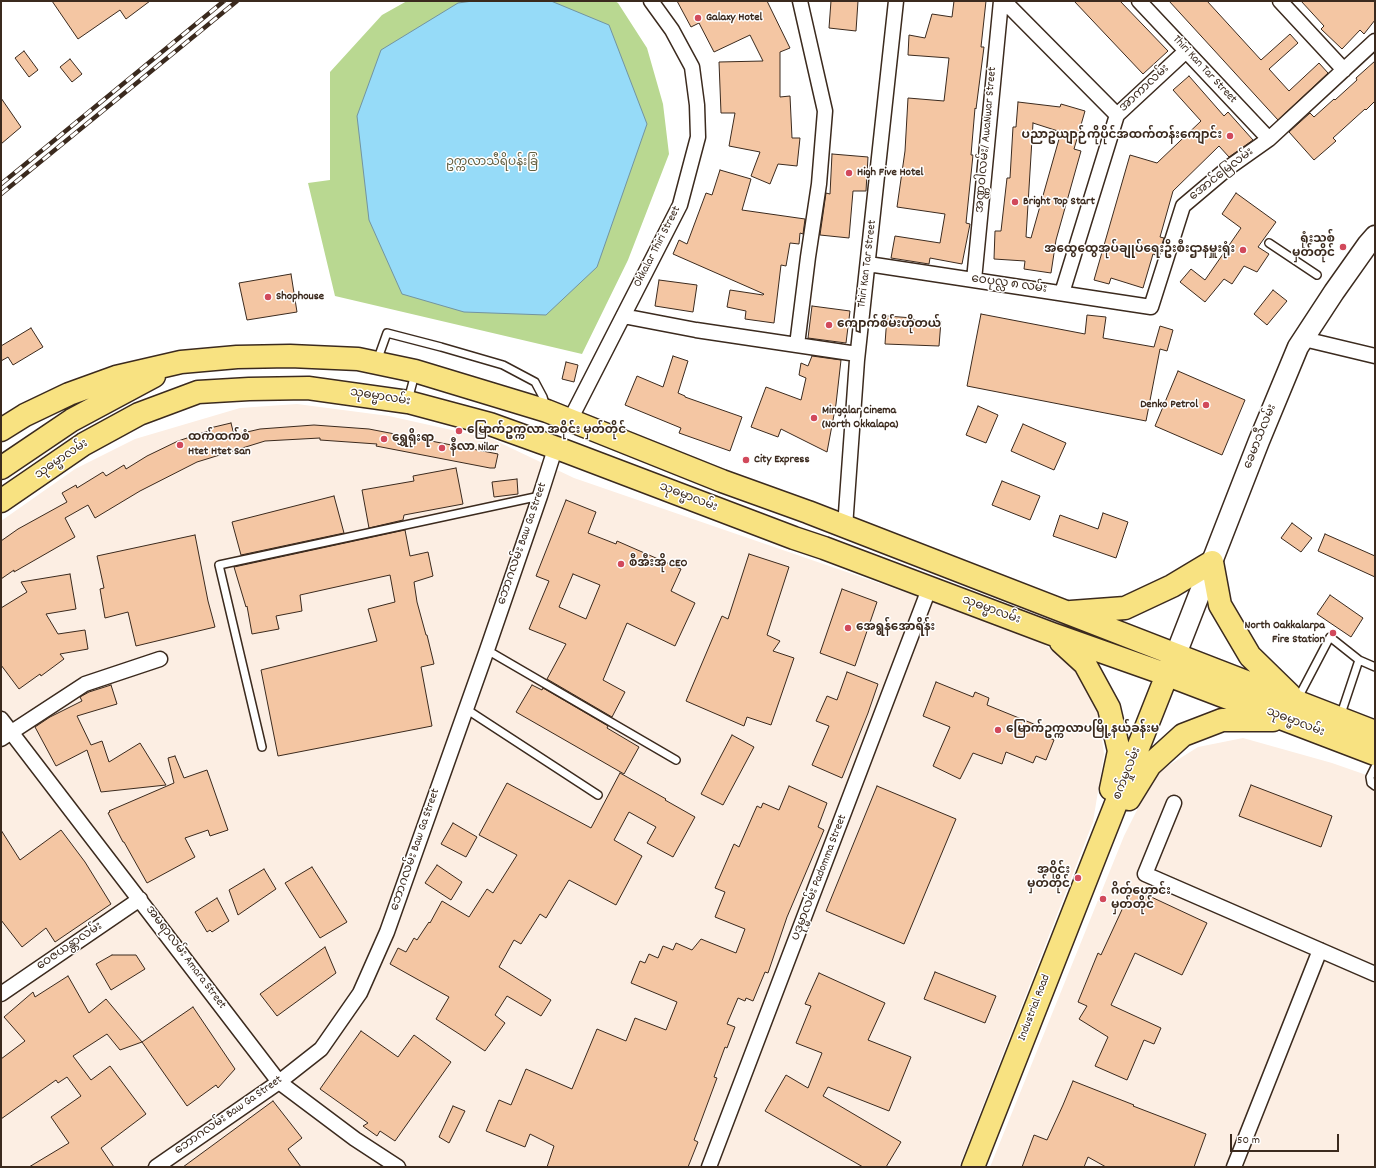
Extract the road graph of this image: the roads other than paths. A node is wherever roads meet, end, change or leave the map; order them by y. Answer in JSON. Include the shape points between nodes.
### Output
{"nodes":[{"id":1,"x":651,"y":1,"type":"edge"},
{"id":2,"x":800,"y":1,"type":"edge"},
{"id":3,"x":896,"y":1,"type":"edge"},
{"id":4,"x":1001,"y":1,"type":"edge"},
{"id":5,"x":1004,"y":1,"type":"edge"},
{"id":6,"x":1139,"y":1,"type":"edge"},
{"id":7,"x":1280,"y":1,"type":"edge"},
{"id":8,"x":1375,"y":41,"type":"edge"},
{"id":9,"x":1186,"y":51,"type":"junction"},
{"id":10,"x":1344,"y":70,"type":"junction"},
{"id":11,"x":1117,"y":115,"type":"junction"},
{"id":12,"x":1269,"y":139,"type":"junction"},
{"id":13,"x":1375,"y":236,"type":"edge"},
{"id":14,"x":1269,"y":243,"type":"dead end"},
{"id":15,"x":868,"y":264,"type":"junction"},
{"id":16,"x":1317,"y":275,"type":"dead end"},
{"id":17,"x":974,"y":280,"type":"junction"},
{"id":18,"x":1062,"y":293,"type":"junction"},
{"id":19,"x":1151,"y":306,"type":"joint"},
{"id":20,"x":623,"y":316,"type":"junction"},
{"id":21,"x":1304,"y":339,"type":"junction"},
{"id":22,"x":797,"y":346,"type":"junction"},
{"id":23,"x":857,"y":354,"type":"junction"},
{"id":24,"x":1375,"y":356,"type":"edge"},
{"id":25,"x":181,"y":362,"type":"junction"},
{"id":26,"x":376,"y":363,"type":"junction"},
{"id":27,"x":415,"y":371,"type":"junction"},
{"id":28,"x":198,"y":392,"type":"junction"},
{"id":29,"x":408,"y":402,"type":"junction"},
{"id":30,"x":547,"y":411,"type":"junction"},
{"id":31,"x":72,"y":420,"type":"junction"},
{"id":32,"x":570,"y":420,"type":"junction"},
{"id":33,"x":1,"y":430,"type":"edge"},
{"id":34,"x":555,"y":449,"type":"junction"},
{"id":35,"x":1,"y":468,"type":"edge"},
{"id":36,"x":540,"y":496,"type":"junction"},
{"id":37,"x":1,"y":501,"type":"edge"},
{"id":38,"x":841,"y":525,"type":"junction"},
{"id":39,"x":1212,"y":562,"type":"junction"},
{"id":40,"x":930,"y":589,"type":"junction"},
{"id":41,"x":1062,"y":612,"type":"junction"},
{"id":42,"x":1052,"y":634,"type":"junction"},
{"id":43,"x":487,"y":650,"type":"junction"},
{"id":44,"x":1176,"y":654,"type":"junction"},
{"id":45,"x":160,"y":659,"type":"dead end"},
{"id":46,"x":1360,"y":660,"type":"junction"},
{"id":47,"x":1375,"y":667,"type":"edge"},
{"id":48,"x":1168,"y":675,"type":"junction"},
{"id":49,"x":466,"y":709,"type":"junction"},
{"id":50,"x":1292,"y":711,"type":"junction"},
{"id":51,"x":1,"y":719,"type":"edge"},
{"id":52,"x":1336,"y":728,"type":"junction"},
{"id":53,"x":1375,"y":732,"type":"edge"},
{"id":54,"x":6,"y":736,"type":"edge"},
{"id":55,"x":262,"y":747,"type":"dead end"},
{"id":56,"x":1375,"y":754,"type":"edge"},
{"id":57,"x":676,"y":760,"type":"dead end"},
{"id":58,"x":1375,"y":767,"type":"edge"},
{"id":59,"x":1375,"y":786,"type":"edge"},
{"id":60,"x":598,"y":795,"type":"dead end"},
{"id":61,"x":1174,"y":803,"type":"dead end"},
{"id":62,"x":1098,"y":849,"type":"junction"},
{"id":63,"x":140,"y":899,"type":"junction"},
{"id":64,"x":1320,"y":950,"type":"junction"},
{"id":65,"x":1375,"y":974,"type":"edge"},
{"id":66,"x":1,"y":994,"type":"edge"},
{"id":67,"x":279,"y":1082,"type":"junction"},
{"id":68,"x":393,"y":1166,"type":"edge"},
{"id":69,"x":156,"y":1167,"type":"edge"},
{"id":70,"x":709,"y":1167,"type":"edge"},
{"id":71,"x":973,"y":1167,"type":"edge"},
{"id":72,"x":1234,"y":1167,"type":"edge"}],
"edges":[{"from":1,"to":20,"type":"street","name":"Okkalar Thiri Street","via":[[672,30],[692,67],[698,138],[680,205]]},
{"from":2,"to":22,"type":"street","via":[[825,111],[819,184]]},
{"from":3,"to":15,"type":"street","name":"Thiri Kan Tar Street"},
{"from":4,"to":17,"type":"street","name":"အဏ္ဏဝါလမ်း/ AwaNwar Street"},
{"from":5,"to":11,"type":"street"},
{"from":6,"to":9,"type":"street","name":"Thiri Kan Tar Street"},
{"from":7,"to":10,"type":"street"},
{"from":8,"to":10,"type":"street","name":"အောင်မြေလမ်း"},
{"from":9,"to":11,"type":"street","name":"အာကာလမ်း"},
{"from":9,"to":12,"type":"street","name":"Thiri Kan Tar Street"},
{"from":10,"to":12,"type":"street","name":"အောင်မြေလမ်း"},
{"from":11,"to":18,"type":"street","name":"အာကာလမ်း"},
{"from":12,"to":19,"type":"street","name":"အောင်မြေလမ်း","via":[[1228,168],[1183,206]]},
{"from":13,"to":21,"type":"main road","name":"ခေမာသီလမ်း"},
{"from":14,"to":16,"type":"lane"},
{"from":15,"to":17,"type":"street","name":"ဝေပုလ္လ ၈ လမ်း"},
{"from":15,"to":23,"type":"street","name":"Thiri Kan Tar Street"},
{"from":17,"to":18,"type":"street","name":"ဝေပုလ္လ ၈ လမ်း"},
{"from":18,"to":19,"type":"street","name":"ဝေပုလ္လ ၈ လမ်း"},
{"from":20,"to":22,"type":"street"},
{"from":20,"to":32,"type":"street","name":"Okkalar Thiri Street"},
{"from":21,"to":24,"type":"street"},
{"from":21,"to":39,"type":"main road","name":"ခေမာသီလမ်း","via":[[1298,347],[1262,433]]},
{"from":22,"to":23,"type":"street"},
{"from":23,"to":38,"type":"street","name":"Thiri Kan Tar Street"},
{"from":25,"to":26,"type":"main road","name":"သုဓမ္မာလမ်း","via":[[290,356],[358,359]]},
{"from":25,"to":31,"type":"main road"},
{"from":25,"to":33,"type":"main road","name":"သုဓမ္မာလမ်း","via":[[116,377],[69,394],[25,415]]},
{"from":26,"to":27,"type":"main road","name":"သုဓမ္မာလမ်း"},
{"from":26,"to":30,"type":"lane","via":[[387,332],[503,364],[535,382]]},
{"from":27,"to":29,"type":"lane"},
{"from":27,"to":30,"type":"main road","name":"သုဓမ္မာလမ်း"},
{"from":28,"to":29,"type":"main road","name":"သုဓမ္မာလမ်း","via":[[308,388]]},
{"from":28,"to":31,"type":"main road","via":[[165,392],[137,396]]},
{"from":28,"to":37,"type":"main road","name":"သုဓမ္မာလမ်း","via":[[139,414],[84,444]]},
{"from":29,"to":34,"type":"main road","name":"သုဓမ္မာလမ်း","via":[[490,424]]},
{"from":30,"to":32,"type":"main road","name":"သုဓမ္မာလမ်း"},
{"from":31,"to":35,"type":"main road"},
{"from":32,"to":38,"type":"main road","name":"သုဓမ္မာလမ်း"},
{"from":34,"to":36,"type":"street","name":"ဘောဂလမ်း Baw Ga Street"},
{"from":34,"to":40,"type":"main road","name":"သုဓမ္မာလမ်း"},
{"from":36,"to":43,"type":"street","name":"ဘောဂလမ်း Baw Ga Street"},
{"from":36,"to":55,"type":"lane","via":[[219,565]]},
{"from":38,"to":41,"type":"main road","name":"သုဓမ္မာလမ်း"},
{"from":39,"to":41,"type":"main road","via":[[1172,586],[1125,608]]},
{"from":39,"to":44,"type":"main road","name":"ခေမာသီလမ်း"},
{"from":39,"to":50,"type":"main road","via":[[1220,605],[1250,656]]},
{"from":40,"to":42,"type":"main road","name":"သုဓမ္မာလမ်း"},
{"from":40,"to":70,"type":"street","name":"ပဒုမ္မာလမ်း Padomma Street"},
{"from":41,"to":44,"type":"main road","name":"သုဓမ္မာလမ်း"},
{"from":42,"to":48,"type":"main road","name":"သုဓမ္မာလမ်း"},
{"from":42,"to":62,"type":"main road","via":[[1086,664],[1109,708],[1119,751]]},
{"from":43,"to":49,"type":"street","name":"ဘောဂလမ်း Baw Ga Street"},
{"from":43,"to":57,"type":"lane"},
{"from":44,"to":48,"type":"main road","name":"စက်မှုလမ်း"},
{"from":44,"to":50,"type":"main road","name":"သုဓမ္မာလမ်း"},
{"from":45,"to":54,"type":"street","via":[[85,684]]},
{"from":46,"to":47,"type":"lane"},
{"from":46,"to":50,"type":"lane","via":[[1330,637]]},
{"from":46,"to":52,"type":"lane"},
{"from":48,"to":50,"type":"main road","name":"သုဓမ္မာလမ်း"},
{"from":48,"to":62,"type":"main road","name":"စက်မှုလမ်း"},
{"from":49,"to":60,"type":"lane"},
{"from":49,"to":67,"type":"street","name":"ဘောဂလမ်း Baw Ga Street","via":[[387,932],[360,993],[321,1049]]},
{"from":50,"to":52,"type":"main road","name":"သုဓမ္မာလမ်း"},
{"from":50,"to":62,"type":"main road","via":[[1222,720],[1183,735],[1150,765]]},
{"from":51,"to":54,"type":"street","name":"အမရာလမ်း Amara Street"},
{"from":52,"to":53,"type":"main road","name":"သုဓမ္မာလမ်း"},
{"from":52,"to":56,"type":"main road","name":"သုဓမ္မာလမ်း"},
{"from":54,"to":63,"type":"street","name":"အမရာလမ်း Amara Street"},
{"from":58,"to":59,"type":"lane","via":[[1370,776],[1371,783]]},
{"from":61,"to":64,"type":"street","via":[[1145,874]]},
{"from":62,"to":71,"type":"main road","name":"Industrial Road"},
{"from":63,"to":66,"type":"street","name":"ဝေဇယန္တာလမ်း"},
{"from":63,"to":67,"type":"street","name":"အမရာလမ်း Amara Street"},
{"from":64,"to":65,"type":"street"},
{"from":64,"to":72,"type":"street"},
{"from":67,"to":68,"type":"street","name":"အမရာလမ်း Amara Street"},
{"from":67,"to":69,"type":"street","name":"ဘောဂလမ်း Baw Ga Street"}]}
